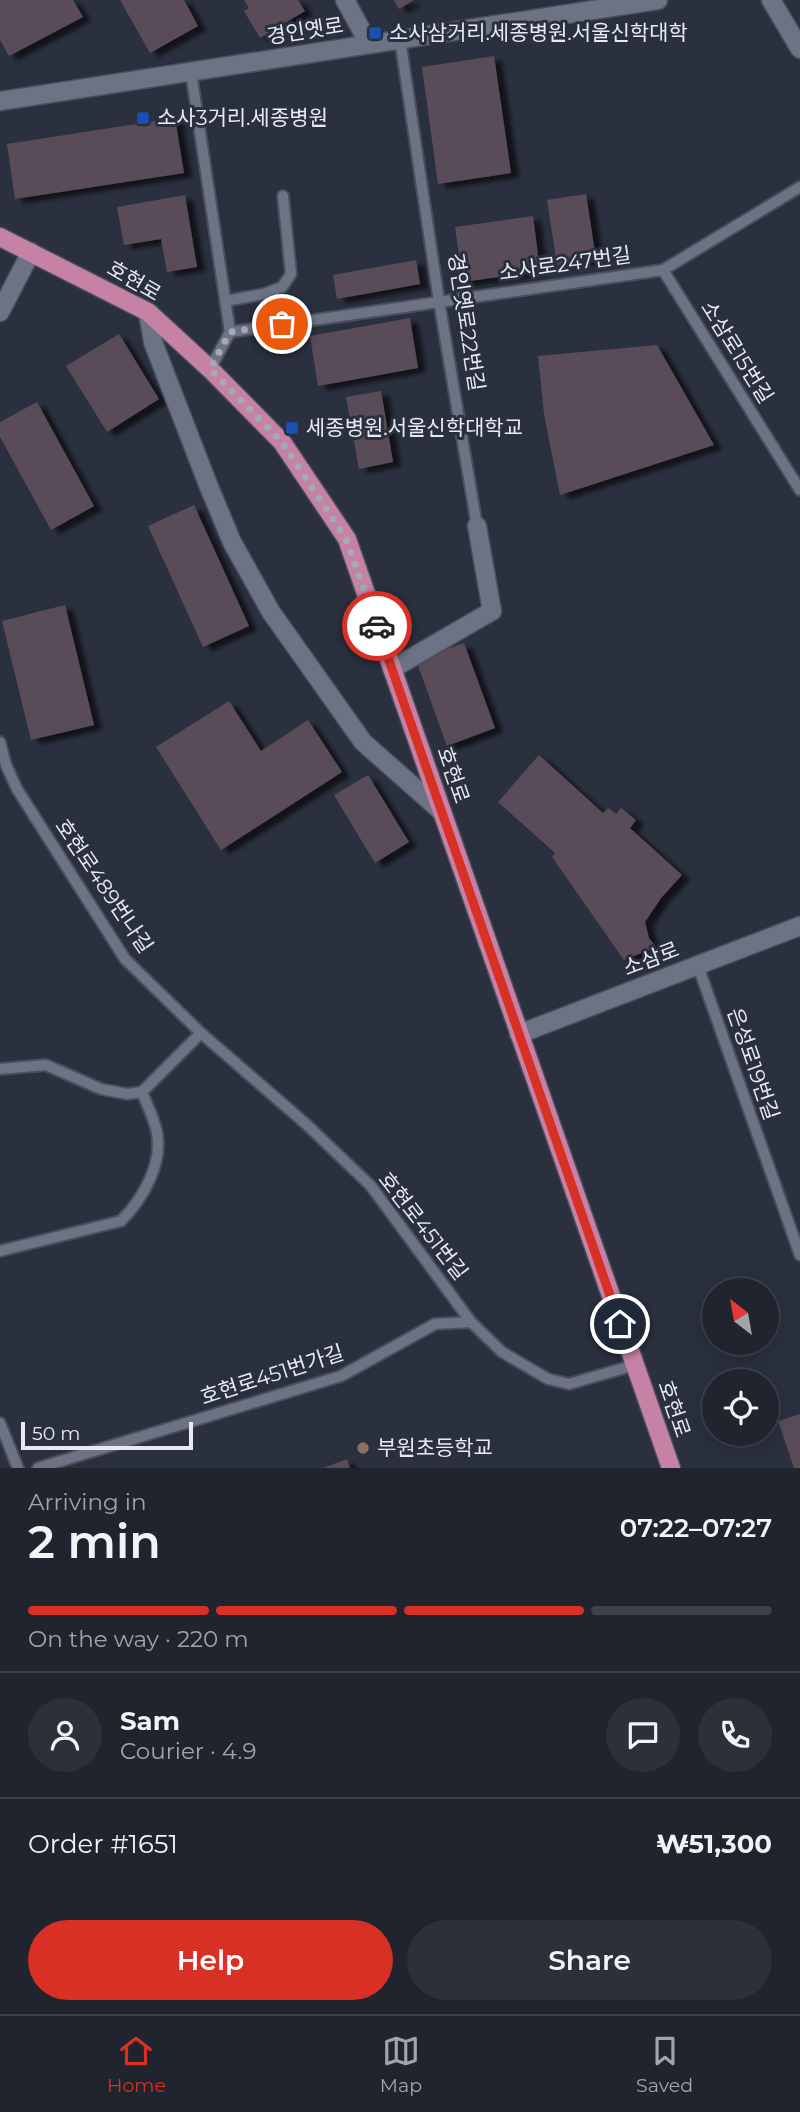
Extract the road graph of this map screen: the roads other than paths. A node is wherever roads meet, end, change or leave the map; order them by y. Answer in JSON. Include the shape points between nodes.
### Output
{"nodes":[{"id":1,"x":345,"y":0,"type":"edge"},
{"id":2,"x":659,"y":0,"type":"edge"},
{"id":3,"x":771,"y":0,"type":"edge"},
{"id":4,"x":400,"y":40,"type":"junction"},
{"id":5,"x":369,"y":44,"type":"junction"},
{"id":6,"x":800,"y":49,"type":"edge"},
{"id":7,"x":191,"y":72,"type":"junction"},
{"id":8,"x":0,"y":101,"type":"edge"},
{"id":9,"x":800,"y":187,"type":"edge"},
{"id":10,"x":282,"y":196,"type":"dead end"},
{"id":11,"x":0,"y":237,"type":"edge"},
{"id":12,"x":31,"y":252,"type":"junction"},
{"id":13,"x":663,"y":270,"type":"junction"},
{"id":14,"x":439,"y":301,"type":"junction"},
{"id":15,"x":225,"y":302,"type":"junction"},
{"id":16,"x":0,"y":312,"type":"edge"},
{"id":17,"x":148,"y":312,"type":"junction"},
{"id":18,"x":230,"y":332,"type":"junction"},
{"id":19,"x":210,"y":369,"type":"junction"},
{"id":20,"x":800,"y":490,"type":"edge"},
{"id":21,"x":477,"y":526,"type":"joint"},
{"id":22,"x":392,"y":669,"type":"junction"},
{"id":23,"x":0,"y":742,"type":"edge"},
{"id":24,"x":441,"y":811,"type":"junction"},
{"id":25,"x":800,"y":926,"type":"edge"},
{"id":26,"x":698,"y":966,"type":"junction"},
{"id":27,"x":201,"y":1033,"type":"junction"},
{"id":28,"x":519,"y":1034,"type":"junction"},
{"id":29,"x":0,"y":1069,"type":"edge"},
{"id":30,"x":142,"y":1092,"type":"junction"},
{"id":31,"x":0,"y":1251,"type":"edge"},
{"id":32,"x":800,"y":1255,"type":"edge"},
{"id":33,"x":471,"y":1322,"type":"junction"},
{"id":34,"x":635,"y":1366,"type":"junction"},
{"id":35,"x":0,"y":1423,"type":"edge"},
{"id":36,"x":18,"y":1468,"type":"edge"},
{"id":37,"x":38,"y":1468,"type":"edge"},
{"id":38,"x":671,"y":1468,"type":"edge"}],
"edges":[{"from":1,"to":5,"type":"street"},
{"from":2,"to":4,"type":"street","name":"경인옛로"},
{"from":3,"to":6,"type":"street"},
{"from":4,"to":5,"type":"street","name":"경인옛로"},
{"from":4,"to":14,"type":"lane","name":"경인옛로22번길"},
{"from":5,"to":7,"type":"street","name":"경인옛로"},
{"from":7,"to":8,"type":"street","name":"경인옛로"},
{"from":7,"to":15,"type":"lane"},
{"from":9,"to":13,"type":"lane","name":"소사로247번길"},
{"from":10,"to":15,"type":"lane","via":[[291,274],[282,287],[264,295]]},
{"from":11,"to":12,"type":"main road","name":"호현로"},
{"from":12,"to":16,"type":"street"},
{"from":12,"to":17,"type":"main road","name":"호현로"},
{"from":13,"to":14,"type":"lane","name":"소사로247번길"},
{"from":13,"to":20,"type":"lane","name":"소삼로15번길"},
{"from":14,"to":18,"type":"lane","name":"소사로247번길"},
{"from":14,"to":21,"type":"lane","name":"경인옛로22번길"},
{"from":15,"to":18,"type":"lane"},
{"from":17,"to":19,"type":"main road","name":"호현로"},
{"from":17,"to":24,"type":"street","via":[[153,342],[209,487],[232,542],[271,612],[363,742]]},
{"from":18,"to":19,"type":"lane"},
{"from":19,"to":22,"type":"main road","name":"호현로","via":[[282,442],[346,539]]},
{"from":21,"to":22,"type":"street","name":"경인옛로22번길","via":[[492,611]]},
{"from":22,"to":24,"type":"main road","name":"호현로"},
{"from":23,"to":27,"type":"lane","name":"호현로489번나길","via":[[17,789],[125,959]]},
{"from":24,"to":28,"type":"main road","name":"호현로"},
{"from":25,"to":26,"type":"street","name":"소삼로"},
{"from":26,"to":28,"type":"street","name":"소삼로"},
{"from":26,"to":32,"type":"lane","name":"은성로19번길"},
{"from":27,"to":30,"type":"lane"},
{"from":27,"to":33,"type":"lane","name":"호현로451번길","via":[[371,1186]]},
{"from":28,"to":34,"type":"main road","name":"호현로"},
{"from":29,"to":30,"type":"lane","via":[[46,1065],[101,1088]]},
{"from":30,"to":31,"type":"lane","via":[[157,1133],[157,1161],[134,1208],[121,1221]]},
{"from":33,"to":34,"type":"lane","name":"호현로451번길","via":[[502,1352],[548,1379],[569,1384]]},
{"from":33,"to":37,"type":"lane","name":"호현로451번가길","via":[[435,1325],[341,1376]]},
{"from":34,"to":38,"type":"main road","name":"호현로"},
{"from":35,"to":36,"type":"lane"}]}
